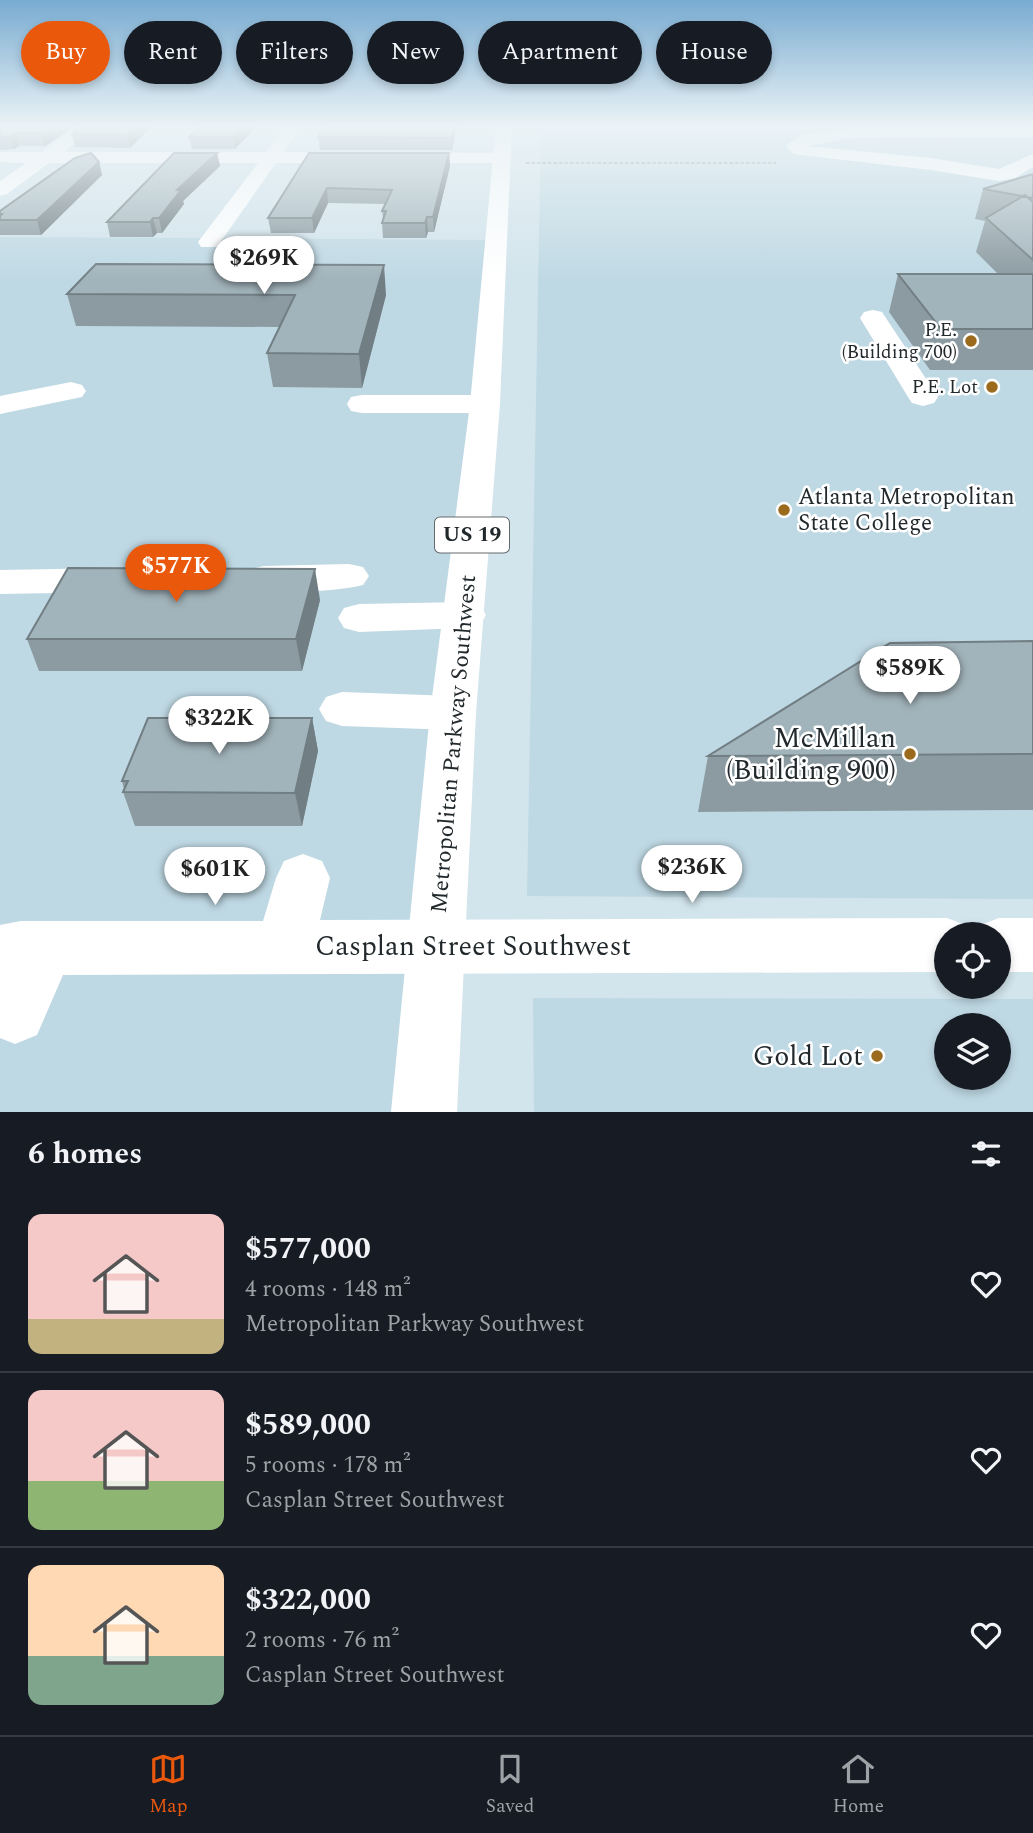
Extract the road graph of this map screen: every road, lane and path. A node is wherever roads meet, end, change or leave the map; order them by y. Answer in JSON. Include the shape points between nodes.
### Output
{"nodes":[{"id":1,"x":18,"y":177,"type":"edge"},
{"id":2,"x":256,"y":177,"type":"edge"},
{"id":3,"x":500,"y":177,"type":"edge"},
{"id":4,"x":0,"y":190,"type":"edge"},
{"id":5,"x":209,"y":242,"type":"dead end"},
{"id":6,"x":873,"y":318,"type":"dead end"},
{"id":7,"x":71,"y":391,"type":"dead end"},
{"id":8,"x":923,"y":397,"type":"dead end"},
{"id":9,"x":362,"y":404,"type":"dead end"},
{"id":10,"x":485,"y":404,"type":"junction"},
{"id":11,"x":0,"y":405,"type":"edge"},
{"id":12,"x":349,"y":576,"type":"dead end"},
{"id":13,"x":225,"y":578,"type":"edge"},
{"id":14,"x":143,"y":580,"type":"edge"},
{"id":15,"x":0,"y":582,"type":"edge"},
{"id":16,"x":465,"y":615,"type":"junction"},
{"id":17,"x":359,"y":618,"type":"dead end"},
{"id":18,"x":342,"y":709,"type":"dead end"},
{"id":19,"x":453,"y":713,"type":"junction"},
{"id":20,"x":303,"y":878,"type":"dead end"},
{"id":21,"x":438,"y":945,"type":"junction"},
{"id":22,"x":934,"y":945,"type":"edge"},
{"id":23,"x":1011,"y":945,"type":"edge"},
{"id":24,"x":1033,"y":945,"type":"edge"},
{"id":25,"x":285,"y":946,"type":"junction"},
{"id":26,"x":23,"y":950,"type":"edge"},
{"id":27,"x":15,"y":1014,"type":"dead end"},
{"id":28,"x":424,"y":1112,"type":"edge"}],
"edges":[{"from":1,"to":4,"type":"street"},
{"from":2,"to":5,"type":"street"},
{"from":3,"to":10,"type":"street","name":"Metropolitan Parkway Southwest","number":"US 19"},
{"from":6,"to":8,"type":"street"},
{"from":7,"to":11,"type":"street"},
{"from":9,"to":10,"type":"street"},
{"from":10,"to":16,"type":"street","name":"Metropolitan Parkway Southwest","number":"US 19"},
{"from":12,"to":13,"type":"street"},
{"from":14,"to":15,"type":"street"},
{"from":16,"to":17,"type":"street"},
{"from":16,"to":19,"type":"street","name":"Metropolitan Parkway Southwest","number":"US 19"},
{"from":18,"to":19,"type":"street"},
{"from":19,"to":21,"type":"street","name":"Metropolitan Parkway Southwest","number":"US 19"},
{"from":20,"to":25,"type":"street"},
{"from":21,"to":22,"type":"street","name":"Casplan Street Southwest"},
{"from":21,"to":25,"type":"street","name":"Casplan Street Southwest"},
{"from":21,"to":28,"type":"street","name":"Metropolitan Parkway Southwest","number":"US 19"},
{"from":23,"to":24,"type":"street"},
{"from":25,"to":26,"type":"street","name":"Casplan Street Southwest"},
{"from":26,"to":27,"type":"street"}]}
